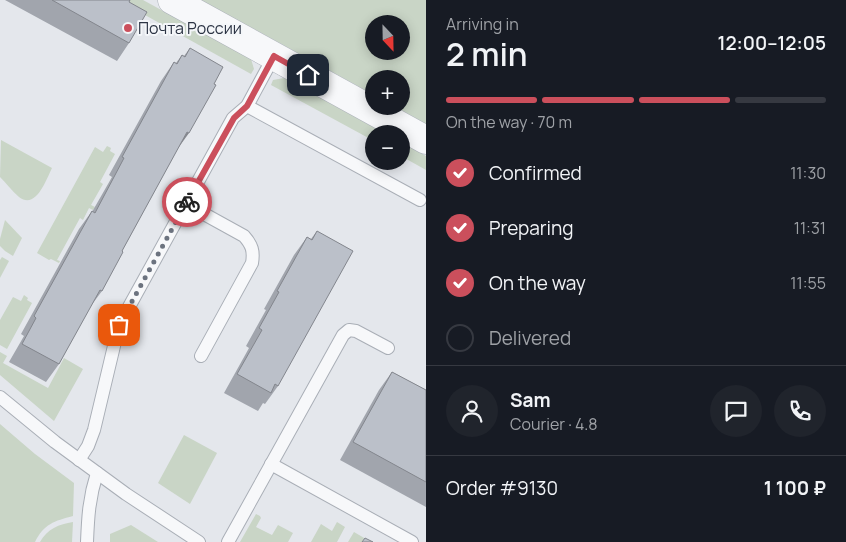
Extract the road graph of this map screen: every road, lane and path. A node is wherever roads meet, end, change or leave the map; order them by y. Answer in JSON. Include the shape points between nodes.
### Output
{"nodes":[{"id":1,"x":172,"y":0,"type":"edge"},
{"id":2,"x":274,"y":56,"type":"junction"},
{"id":3,"x":247,"y":106,"type":"junction"},
{"id":4,"x":426,"y":140,"type":"edge"},
{"id":5,"x":420,"y":200,"type":"dead end"},
{"id":6,"x":186,"y":204,"type":"junction"},
{"id":7,"x":388,"y":348,"type":"dead end"},
{"id":8,"x":201,"y":356,"type":"dead end"},
{"id":9,"x":0,"y":397,"type":"edge"},
{"id":10,"x":79,"y":460,"type":"junction"},
{"id":11,"x":271,"y":464,"type":"junction"},
{"id":12,"x":97,"y":473,"type":"junction"},
{"id":13,"x":87,"y":542,"type":"edge"},
{"id":14,"x":198,"y":542,"type":"edge"},
{"id":15,"x":228,"y":542,"type":"edge"},
{"id":16,"x":412,"y":542,"type":"edge"}],
"edges":[{"from":1,"to":2,"type":"street"},
{"from":2,"to":3,"type":"lane"},
{"from":2,"to":4,"type":"street"},
{"from":3,"to":5,"type":"lane"},
{"from":3,"to":6,"type":"lane","via":[[234,118]]},
{"from":6,"to":8,"type":"lane","via":[[244,236],[254,253],[252,263]]},
{"from":6,"to":10,"type":"lane","via":[[119,325],[94,430]]},
{"from":7,"to":11,"type":"lane","via":[[356,331],[349,330],[343,335]]},
{"from":9,"to":10,"type":"lane"},
{"from":10,"to":12,"type":"lane"},
{"from":11,"to":15,"type":"lane"},
{"from":11,"to":16,"type":"lane"},
{"from":12,"to":13,"type":"lane","via":[[91,491]]},
{"from":12,"to":14,"type":"lane"}]}
